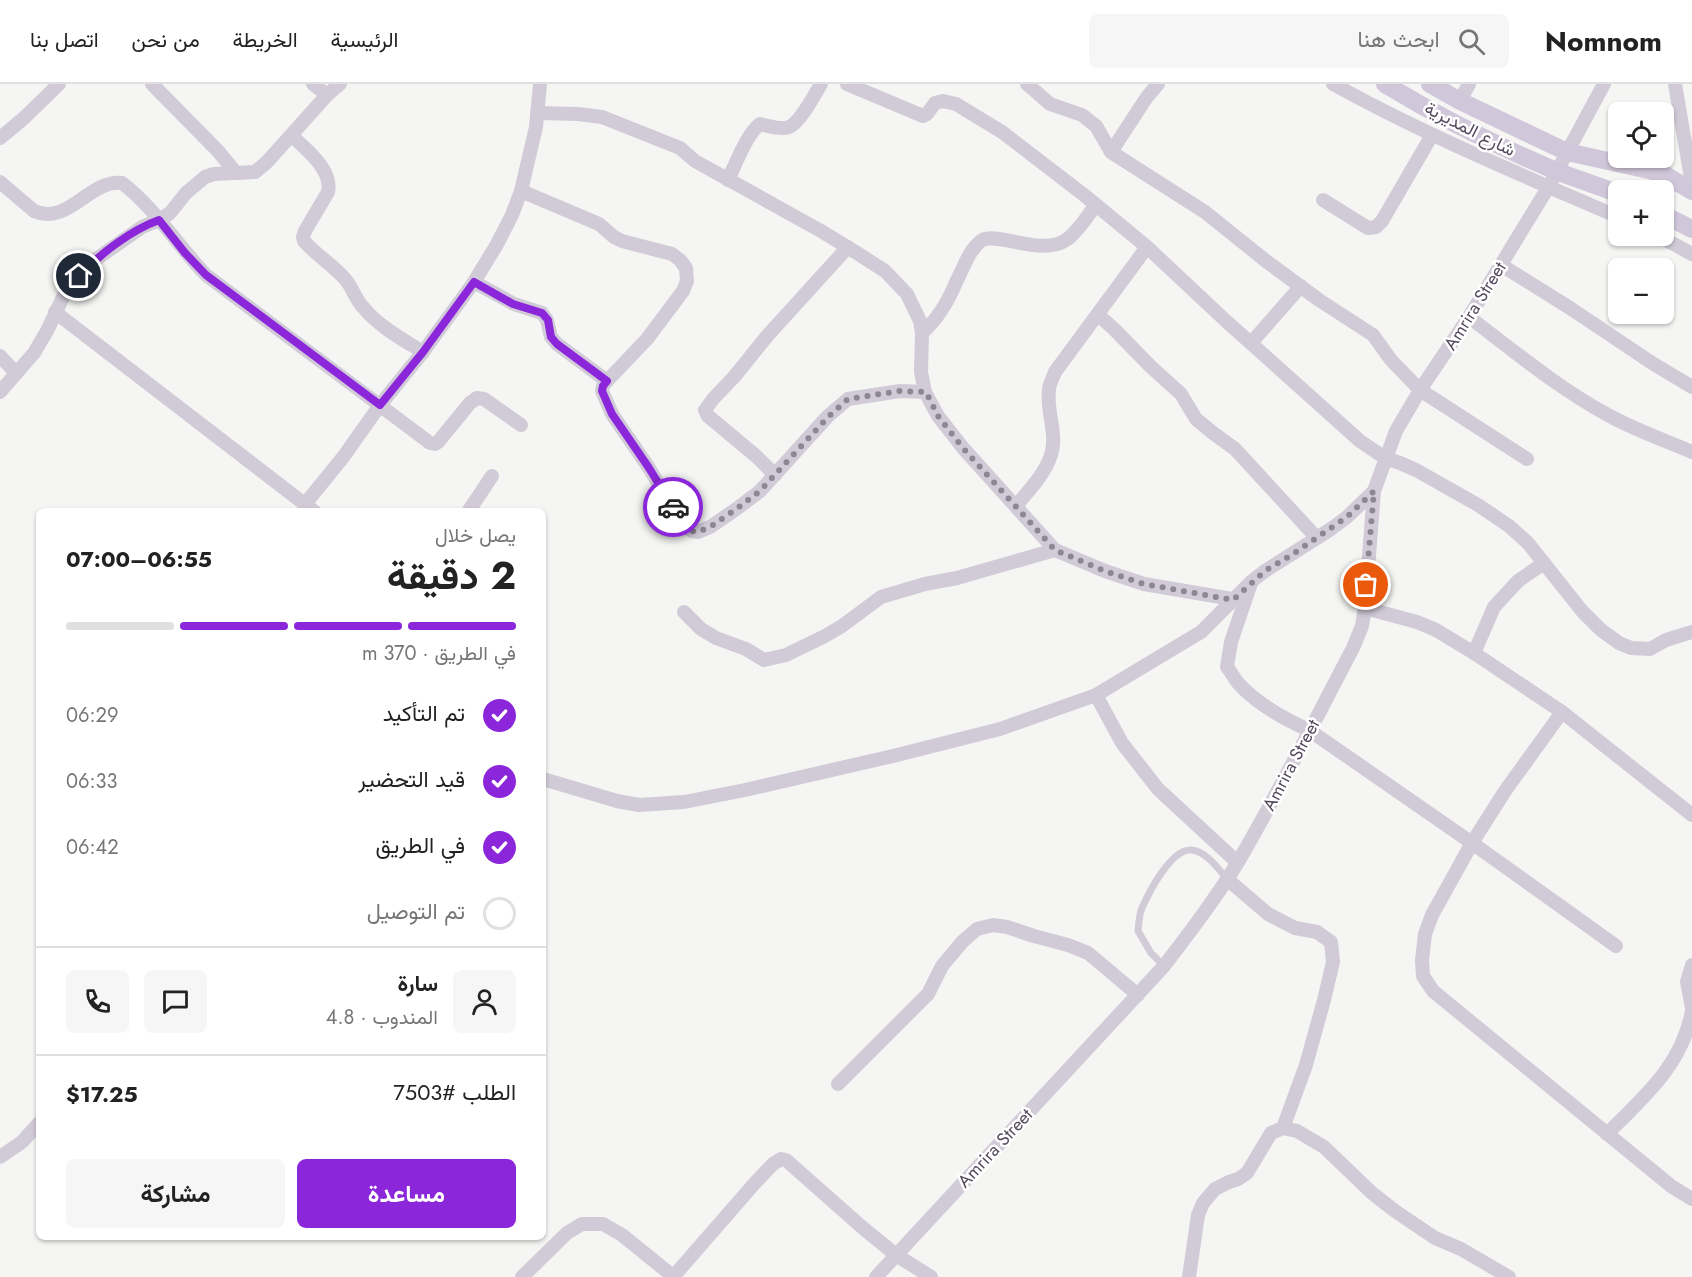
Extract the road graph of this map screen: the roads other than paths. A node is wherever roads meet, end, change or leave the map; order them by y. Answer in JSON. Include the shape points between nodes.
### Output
{"nodes":[{"id":1,"x":59,"y":84,"type":"edge"},
{"id":2,"x":152,"y":84,"type":"edge"},
{"id":3,"x":313,"y":84,"type":"edge"},
{"id":4,"x":340,"y":84,"type":"edge"},
{"id":5,"x":540,"y":84,"type":"edge"},
{"id":6,"x":820,"y":84,"type":"edge"},
{"id":7,"x":847,"y":84,"type":"edge"},
{"id":8,"x":1027,"y":84,"type":"edge"},
{"id":9,"x":1158,"y":84,"type":"edge"},
{"id":10,"x":1333,"y":84,"type":"edge"},
{"id":11,"x":1385,"y":84,"type":"edge"},
{"id":12,"x":1430,"y":84,"type":"edge"},
{"id":13,"x":1469,"y":84,"type":"edge"},
{"id":14,"x":1604,"y":84,"type":"edge"},
{"id":15,"x":1675,"y":84,"type":"edge"},
{"id":16,"x":327,"y":95,"type":"junction"},
{"id":17,"x":1460,"y":101,"type":"junction"},
{"id":18,"x":537,"y":113,"type":"junction"},
{"id":19,"x":1432,"y":135,"type":"junction"},
{"id":20,"x":292,"y":136,"type":"junction"},
{"id":21,"x":0,"y":138,"type":"edge"},
{"id":22,"x":1111,"y":152,"type":"junction"},
{"id":23,"x":1567,"y":152,"type":"junction"},
{"id":24,"x":236,"y":173,"type":"junction"},
{"id":25,"x":1552,"y":179,"type":"junction"},
{"id":26,"x":728,"y":180,"type":"junction"},
{"id":27,"x":1692,"y":184,"type":"edge"},
{"id":28,"x":1,"y":186,"type":"edge"},
{"id":29,"x":521,"y":191,"type":"junction"},
{"id":30,"x":1692,"y":191,"type":"edge"},
{"id":31,"x":1608,"y":192,"type":"edge"},
{"id":32,"x":1323,"y":200,"type":"dead end"},
{"id":33,"x":1096,"y":205,"type":"junction"},
{"id":34,"x":1608,"y":211,"type":"edge"},
{"id":35,"x":159,"y":220,"type":"junction"},
{"id":36,"x":1674,"y":220,"type":"edge"},
{"id":37,"x":1692,"y":230,"type":"edge"},
{"id":38,"x":1674,"y":244,"type":"edge"},
{"id":39,"x":848,"y":247,"type":"junction"},
{"id":40,"x":1146,"y":247,"type":"junction"},
{"id":41,"x":1692,"y":254,"type":"edge"},
{"id":42,"x":1501,"y":265,"type":"junction"},
{"id":43,"x":474,"y":282,"type":"junction"},
{"id":44,"x":1301,"y":286,"type":"junction"},
{"id":45,"x":55,"y":312,"type":"junction"},
{"id":46,"x":1098,"y":315,"type":"junction"},
{"id":47,"x":1469,"y":317,"type":"junction"},
{"id":48,"x":922,"y":333,"type":"junction"},
{"id":49,"x":1251,"y":343,"type":"junction"},
{"id":50,"x":423,"y":352,"type":"junction"},
{"id":51,"x":0,"y":356,"type":"edge"},
{"id":52,"x":16,"y":373,"type":"junction"},
{"id":53,"x":607,"y":381,"type":"junction"},
{"id":54,"x":1692,"y":387,"type":"edge"},
{"id":55,"x":1420,"y":390,"type":"junction"},
{"id":56,"x":0,"y":392,"type":"edge"},
{"id":57,"x":926,"y":392,"type":"junction"},
{"id":58,"x":380,"y":405,"type":"junction"},
{"id":59,"x":521,"y":424,"type":"dead end"},
{"id":60,"x":1692,"y":452,"type":"edge"},
{"id":61,"x":1385,"y":458,"type":"junction"},
{"id":62,"x":1527,"y":459,"type":"dead end"},
{"id":63,"x":775,"y":475,"type":"junction"},
{"id":64,"x":492,"y":476,"type":"dead end"},
{"id":65,"x":1374,"y":491,"type":"junction"},
{"id":66,"x":1016,"y":506,"type":"junction"},
{"id":67,"x":310,"y":508,"type":"edge"},
{"id":68,"x":471,"y":508,"type":"edge"},
{"id":69,"x":1316,"y":537,"type":"junction"},
{"id":70,"x":1055,"y":550,"type":"junction"},
{"id":71,"x":1544,"y":563,"type":"junction"},
{"id":72,"x":1252,"y":581,"type":"junction"},
{"id":73,"x":1233,"y":600,"type":"junction"},
{"id":74,"x":1365,"y":609,"type":"junction"},
{"id":75,"x":684,"y":612,"type":"dead end"},
{"id":76,"x":1692,"y":632,"type":"edge"},
{"id":77,"x":1474,"y":653,"type":"junction"},
{"id":78,"x":1096,"y":695,"type":"junction"},
{"id":79,"x":1562,"y":712,"type":"junction"},
{"id":80,"x":1309,"y":730,"type":"junction"},
{"id":81,"x":546,"y":780,"type":"edge"},
{"id":82,"x":1692,"y":815,"type":"edge"},
{"id":83,"x":1472,"y":843,"type":"junction"},
{"id":84,"x":1237,"y":862,"type":"junction"},
{"id":85,"x":1227,"y":879,"type":"junction"},
{"id":86,"x":1616,"y":946,"type":"dead end"},
{"id":87,"x":1692,"y":964,"type":"edge"},
{"id":88,"x":1164,"y":966,"type":"junction"},
{"id":89,"x":1138,"y":995,"type":"junction"},
{"id":90,"x":1692,"y":1009,"type":"edge"},
{"id":91,"x":838,"y":1084,"type":"dead end"},
{"id":92,"x":36,"y":1126,"type":"edge"},
{"id":93,"x":1283,"y":1128,"type":"junction"},
{"id":94,"x":1607,"y":1134,"type":"junction"},
{"id":95,"x":0,"y":1157,"type":"edge"},
{"id":96,"x":1692,"y":1199,"type":"edge"},
{"id":97,"x":896,"y":1255,"type":"junction"},
{"id":98,"x":522,"y":1277,"type":"edge"},
{"id":99,"x":673,"y":1277,"type":"edge"},
{"id":100,"x":876,"y":1277,"type":"edge"},
{"id":101,"x":931,"y":1277,"type":"edge"},
{"id":102,"x":1188,"y":1277,"type":"edge"},
{"id":103,"x":1509,"y":1277,"type":"edge"}],
"edges":[{"from":1,"to":21,"type":"street"},
{"from":2,"to":24,"type":"street"},
{"from":3,"to":16,"type":"street"},
{"from":4,"to":16,"type":"street"},
{"from":5,"to":18,"type":"street"},
{"from":6,"to":26,"type":"street","via":[[794,124],[783,128],[760,124],[756,127]]},
{"from":7,"to":33,"type":"street","via":[[922,116],[943,101],[956,105],[1002,132]]},
{"from":8,"to":22,"type":"street","via":[[1050,104],[1096,126]]},
{"from":9,"to":22,"type":"street"},
{"from":10,"to":19,"type":"street"},
{"from":11,"to":25,"type":"main road","name":"شارع المديرية"},
{"from":12,"to":17,"type":"main road","name":"شارع المديرية"},
{"from":13,"to":17,"type":"street"},
{"from":14,"to":23,"type":"street","name":"Amrira Street"},
{"from":15,"to":27,"type":"street"},
{"from":16,"to":20,"type":"street"},
{"from":17,"to":23,"type":"main road","name":"شارع المديرية"},
{"from":18,"to":26,"type":"street","via":[[602,117],[680,148]]},
{"from":18,"to":29,"type":"street"},
{"from":19,"to":25,"type":"street","via":[[1477,156]]},
{"from":19,"to":32,"type":"street","via":[[1376,227],[1368,228]]},
{"from":20,"to":24,"type":"street","via":[[255,172]]},
{"from":20,"to":50,"type":"street","via":[[325,172],[329,187],[305,231],[304,241],[344,278],[372,317]]},
{"from":22,"to":44,"type":"street","via":[[1205,212]]},
{"from":23,"to":25,"type":"street","name":"Amrira Street"},
{"from":23,"to":30,"type":"main road","name":"شارع المديرية","via":[[1649,170]]},
{"from":24,"to":35,"type":"street","via":[[205,177]]},
{"from":25,"to":31,"type":"main road","name":"شارع المديرية"},
{"from":25,"to":34,"type":"street"},
{"from":25,"to":42,"type":"street","name":"Amrira Street"},
{"from":26,"to":39,"type":"street"},
{"from":28,"to":35,"type":"street","via":[[40,214],[64,211],[102,187],[119,183]]},
{"from":29,"to":43,"type":"street","via":[[512,215]]},
{"from":29,"to":53,"type":"street","via":[[599,224],[622,242],[672,254],[686,268],[683,291],[647,339]]},
{"from":33,"to":40,"type":"street"},
{"from":33,"to":48,"type":"street","via":[[1065,240],[1055,244],[994,238],[981,241],[967,259],[943,309]]},
{"from":35,"to":45,"type":"street","via":[[94,260]]},
{"from":35,"to":58,"type":"street","via":[[206,275]]},
{"from":36,"to":37,"type":"main road"},
{"from":38,"to":41,"type":"street"},
{"from":39,"to":48,"type":"street","via":[[885,271],[907,294]]},
{"from":39,"to":63,"type":"street","via":[[705,410]]},
{"from":40,"to":46,"type":"street"},
{"from":40,"to":49,"type":"street"},
{"from":42,"to":47,"type":"street","name":"Amrira Street"},
{"from":42,"to":54,"type":"street"},
{"from":43,"to":50,"type":"street"},
{"from":43,"to":53,"type":"street","via":[[513,304],[542,313],[557,344]]},
{"from":44,"to":49,"type":"street"},
{"from":44,"to":55,"type":"street","via":[[1373,335]]},
{"from":45,"to":52,"type":"street","via":[[34,353]]},
{"from":45,"to":67,"type":"street"},
{"from":46,"to":66,"type":"street","via":[[1055,372],[1048,402],[1052,454]]},
{"from":46,"to":69,"type":"street","via":[[1181,394],[1196,419],[1235,449]]},
{"from":47,"to":55,"type":"street","name":"Amrira Street"},
{"from":47,"to":60,"type":"street","via":[[1583,401]]},
{"from":48,"to":57,"type":"street","via":[[921,372]]},
{"from":49,"to":61,"type":"street","via":[[1360,441]]},
{"from":50,"to":58,"type":"street"},
{"from":51,"to":52,"type":"street"},
{"from":52,"to":56,"type":"street"},
{"from":53,"to":63,"type":"street","via":[[602,391],[612,414],[684,526],[692,531],[710,527],[760,491]]},
{"from":55,"to":61,"type":"street","name":"Amrira Street","via":[[1396,430]]},
{"from":55,"to":62,"type":"street"},
{"from":57,"to":63,"type":"street","via":[[900,391],[848,399]]},
{"from":57,"to":66,"type":"street","via":[[938,416]]},
{"from":58,"to":59,"type":"street","via":[[433,444],[477,398]]},
{"from":58,"to":67,"type":"street"},
{"from":61,"to":65,"type":"street","name":"Amrira Street"},
{"from":61,"to":71,"type":"street","via":[[1416,470],[1478,505],[1509,526]]},
{"from":64,"to":68,"type":"street"},
{"from":65,"to":69,"type":"street","via":[[1347,517]]},
{"from":65,"to":74,"type":"street","name":"Amrira Street"},
{"from":66,"to":70,"type":"street"},
{"from":69,"to":72,"type":"street"},
{"from":70,"to":73,"type":"street","via":[[1144,584]]},
{"from":70,"to":75,"type":"street","via":[[881,597],[825,636],[768,660],[716,638]]},
{"from":71,"to":76,"type":"street","via":[[1582,611],[1619,643],[1650,649]]},
{"from":71,"to":77,"type":"street","via":[[1518,581],[1494,607]]},
{"from":72,"to":73,"type":"street"},
{"from":72,"to":80,"type":"street","via":[[1231,642],[1227,667],[1238,683],[1262,704]]},
{"from":73,"to":78,"type":"street","via":[[1201,632]]},
{"from":74,"to":77,"type":"street","via":[[1417,622]]},
{"from":74,"to":80,"type":"street","name":"Amrira Street","via":[[1353,648]]},
{"from":77,"to":79,"type":"street"},
{"from":78,"to":81,"type":"street","via":[[1000,729],[746,790],[684,801],[639,805]]},
{"from":78,"to":84,"type":"street","via":[[1122,743],[1158,789]]},
{"from":79,"to":82,"type":"street"},
{"from":79,"to":83,"type":"street"},
{"from":80,"to":83,"type":"street"},
{"from":80,"to":84,"type":"street","name":"Amrira Street"},
{"from":83,"to":86,"type":"street"},
{"from":83,"to":94,"type":"street","via":[[1425,934],[1423,976],[1433,991]]},
{"from":84,"to":85,"type":"street","name":"Amrira Street"},
{"from":85,"to":88,"type":"street","name":"Amrira Street"},
{"from":85,"to":88,"type":"lane","via":[[1200,853],[1190,850],[1179,853],[1163,871],[1141,910],[1138,931]]},
{"from":85,"to":93,"type":"street","via":[[1268,914],[1331,942],[1333,962],[1324,1000]]},
{"from":87,"to":90,"type":"street","via":[[1687,982]]},
{"from":88,"to":89,"type":"street","name":"Amrira Street"},
{"from":89,"to":91,"type":"street","via":[[1088,954],[1068,945],[1007,927],[977,929],[942,966],[928,994]]},
{"from":89,"to":97,"type":"street","name":"Amrira Street"},
{"from":90,"to":94,"type":"street","via":[[1683,1044],[1669,1068]]},
{"from":92,"to":95,"type":"street"},
{"from":93,"to":102,"type":"street","via":[[1271,1133],[1246,1173],[1215,1189],[1203,1203]]},
{"from":93,"to":103,"type":"street","via":[[1297,1131],[1324,1147],[1372,1193],[1435,1238]]},
{"from":94,"to":96,"type":"street"},
{"from":97,"to":99,"type":"street","via":[[781,1159],[754,1184]]},
{"from":97,"to":100,"type":"street","name":"Amrira Street"},
{"from":97,"to":101,"type":"street"},
{"from":98,"to":99,"type":"street","via":[[567,1233],[582,1224],[603,1224],[622,1235]]}]}
